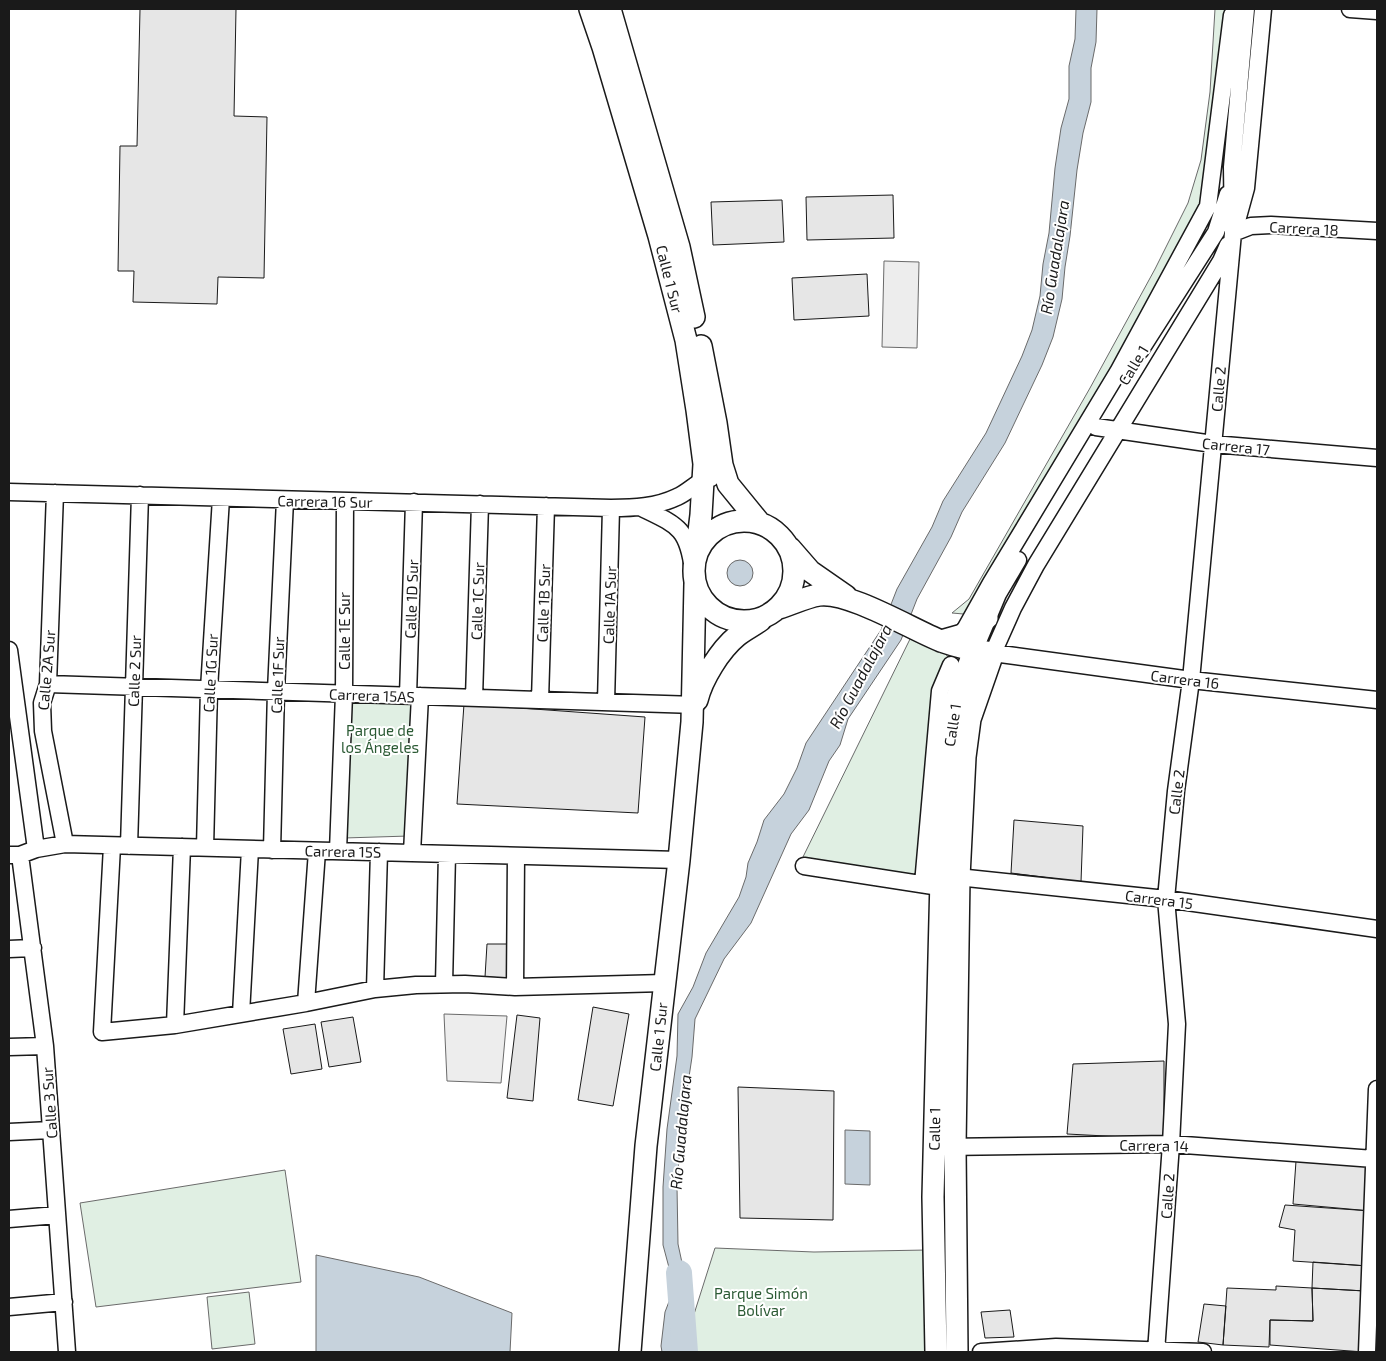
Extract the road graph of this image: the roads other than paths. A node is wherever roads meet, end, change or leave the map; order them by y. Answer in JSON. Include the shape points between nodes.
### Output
{"nodes":[{"id":1,"x":590,"y":9,"type":"edge"},
{"id":2,"x":610,"y":9,"type":"edge"},
{"id":3,"x":1263,"y":9,"type":"edge"},
{"id":4,"x":1350,"y":9,"type":"edge"},
{"id":5,"x":1377,"y":11,"type":"edge"},
{"id":6,"x":1239,"y":12,"type":"edge"},
{"id":7,"x":1232,"y":167,"type":"junction"},
{"id":8,"x":1377,"y":231,"type":"edge"},
{"id":9,"x":1233,"y":233,"type":"junction"},
{"id":10,"x":1096,"y":427,"type":"junction"},
{"id":11,"x":1117,"y":430,"type":"junction"},
{"id":12,"x":1213,"y":444,"type":"junction"},
{"id":13,"x":1377,"y":458,"type":"edge"},
{"id":14,"x":703,"y":480,"type":"junction"},
{"id":15,"x":728,"y":484,"type":"junction"},
{"id":16,"x":9,"y":492,"type":"edge"},
{"id":17,"x":55,"y":494,"type":"junction"},
{"id":18,"x":140,"y":495,"type":"junction"},
{"id":19,"x":221,"y":498,"type":"junction"},
{"id":20,"x":285,"y":500,"type":"junction"},
{"id":21,"x":345,"y":502,"type":"junction"},
{"id":22,"x":414,"y":502,"type":"junction"},
{"id":23,"x":480,"y":504,"type":"junction"},
{"id":24,"x":546,"y":506,"type":"junction"},
{"id":25,"x":612,"y":508,"type":"junction"},
{"id":26,"x":642,"y":508,"type":"junction"},
{"id":27,"x":759,"y":522,"type":"junction"},
{"id":28,"x":785,"y":541,"type":"junction"},
{"id":29,"x":695,"y":570,"type":"junction"},
{"id":30,"x":853,"y":601,"type":"junction"},
{"id":31,"x":772,"y":613,"type":"junction"},
{"id":32,"x":987,"y":618,"type":"joint"},
{"id":33,"x":940,"y":641,"type":"junction"},
{"id":34,"x":976,"y":646,"type":"junction"},
{"id":35,"x":9,"y":650,"type":"edge"},
{"id":36,"x":951,"y":665,"type":"dead end"},
{"id":37,"x":1191,"y":680,"type":"junction"},
{"id":38,"x":11,"y":683,"type":"edge"},
{"id":39,"x":48,"y":684,"type":"junction"},
{"id":40,"x":134,"y":687,"type":"junction"},
{"id":41,"x":209,"y":689,"type":"junction"},
{"id":42,"x":276,"y":692,"type":"junction"},
{"id":43,"x":344,"y":694,"type":"junction"},
{"id":44,"x":414,"y":696,"type":"junction"},
{"id":45,"x":957,"y":697,"type":"junction"},
{"id":46,"x":474,"y":698,"type":"junction"},
{"id":47,"x":540,"y":700,"type":"junction"},
{"id":48,"x":1377,"y":700,"type":"edge"},
{"id":49,"x":606,"y":702,"type":"junction"},
{"id":50,"x":693,"y":711,"type":"junction"},
{"id":51,"x":16,"y":760,"type":"edge"},
{"id":52,"x":65,"y":844,"type":"junction"},
{"id":53,"x":112,"y":846,"type":"junction"},
{"id":54,"x":129,"y":846,"type":"junction"},
{"id":55,"x":182,"y":847,"type":"junction"},
{"id":56,"x":205,"y":848,"type":"junction"},
{"id":57,"x":36,"y":849,"type":"junction"},
{"id":58,"x":250,"y":849,"type":"junction"},
{"id":59,"x":272,"y":850,"type":"junction"},
{"id":60,"x":317,"y":851,"type":"junction"},
{"id":61,"x":338,"y":851,"type":"junction"},
{"id":62,"x":379,"y":852,"type":"junction"},
{"id":63,"x":412,"y":853,"type":"junction"},
{"id":64,"x":447,"y":854,"type":"junction"},
{"id":65,"x":14,"y":855,"type":"edge"},
{"id":66,"x":516,"y":856,"type":"junction"},
{"id":67,"x":679,"y":860,"type":"junction"},
{"id":68,"x":804,"y":866,"type":"dead end"},
{"id":69,"x":941,"y":881,"type":"junction"},
{"id":70,"x":1166,"y":899,"type":"junction"},
{"id":71,"x":1377,"y":929,"type":"edge"},
{"id":72,"x":33,"y":948,"type":"junction"},
{"id":73,"x":9,"y":949,"type":"edge"},
{"id":74,"x":664,"y":983,"type":"junction"},
{"id":75,"x":444,"y":984,"type":"junction"},
{"id":76,"x":515,"y":986,"type":"junction"},
{"id":77,"x":375,"y":989,"type":"junction"},
{"id":78,"x":306,"y":1003,"type":"junction"},
{"id":79,"x":241,"y":1014,"type":"junction"},
{"id":80,"x":175,"y":1025,"type":"junction"},
{"id":81,"x":45,"y":1046,"type":"junction"},
{"id":82,"x":9,"y":1047,"type":"edge"},
{"id":83,"x":1377,"y":1089,"type":"edge"},
{"id":84,"x":51,"y":1130,"type":"junction"},
{"id":85,"x":9,"y":1132,"type":"edge"},
{"id":86,"x":1171,"y":1144,"type":"junction"},
{"id":87,"x":933,"y":1147,"type":"junction"},
{"id":88,"x":955,"y":1147,"type":"junction"},
{"id":89,"x":1374,"y":1158,"type":"junction"},
{"id":90,"x":57,"y":1215,"type":"junction"},
{"id":91,"x":9,"y":1219,"type":"edge"},
{"id":92,"x":64,"y":1302,"type":"junction"},
{"id":93,"x":9,"y":1308,"type":"edge"},
{"id":94,"x":1156,"y":1351,"type":"edge"},
{"id":95,"x":67,"y":1352,"type":"edge"},
{"id":96,"x":630,"y":1352,"type":"edge"},
{"id":97,"x":936,"y":1352,"type":"edge"},
{"id":98,"x":957,"y":1352,"type":"edge"},
{"id":99,"x":980,"y":1352,"type":"edge"},
{"id":100,"x":1203,"y":1352,"type":"edge"},
{"id":101,"x":1367,"y":1352,"type":"edge"}],
"edges":[{"from":1,"to":14,"type":"main road","name":"Calle 1 Sur","via":[[659,236],[686,340],[704,464]]},
{"from":2,"to":15,"type":"main road","name":"Calle 1 Sur","via":[[679,247]]},
{"from":3,"to":9,"type":"street","name":"Calle 2","via":[[1246,188]]},
{"from":4,"to":5,"type":"street"},
{"from":6,"to":7,"type":"street","name":"Calle 2"},
{"from":6,"to":34,"type":"street","via":[[1208,206],[1118,372],[991,583]]},
{"from":7,"to":9,"type":"street","name":"Calle 2"},
{"from":7,"to":10,"type":"street","name":"Calle 1","via":[[1228,194],[1216,232]]},
{"from":8,"to":9,"type":"street","name":"Carrera 18","via":[[1271,225],[1251,226]]},
{"from":9,"to":11,"type":"street","name":"Calle 1","via":[[1221,261]]},
{"from":9,"to":12,"type":"street","name":"Calle 2"},
{"from":10,"to":11,"type":"street","name":"Carrera 17"},
{"from":10,"to":32,"type":"street","name":"Calle 1"},
{"from":11,"to":12,"type":"street","name":"Carrera 17"},
{"from":11,"to":34,"type":"street","name":"Calle 1","via":[[1013,608]]},
{"from":12,"to":13,"type":"street","name":"Carrera 17"},
{"from":12,"to":37,"type":"street","name":"Calle 2"},
{"from":14,"to":15,"type":"street","via":[[722,478]]},
{"from":14,"to":26,"type":"street","name":"Carrera 16 Sur","via":[[678,497]]},
{"from":14,"to":29,"type":"main road","name":"Calle 1 Sur"},
{"from":15,"to":27,"type":"main road","name":"Calle 1 Sur"},
{"from":16,"to":17,"type":"street","name":"Carrera 16 Sur"},
{"from":17,"to":18,"type":"street","name":"Carrera 16 Sur"},
{"from":17,"to":39,"type":"street","name":"Calle 2A Sur"},
{"from":18,"to":19,"type":"street","name":"Carrera 16 Sur"},
{"from":18,"to":40,"type":"street","name":"Calle 2 Sur"},
{"from":19,"to":20,"type":"street","name":"Carrera 16 Sur"},
{"from":19,"to":41,"type":"street","name":"Calle 1G Sur"},
{"from":20,"to":21,"type":"street","name":"Carrera 16 Sur"},
{"from":20,"to":42,"type":"street","name":"Calle 1F Sur"},
{"from":21,"to":22,"type":"street","name":"Carrera 16 Sur"},
{"from":21,"to":43,"type":"street","name":"Calle 1E Sur"},
{"from":22,"to":23,"type":"street","name":"Carrera 16 Sur"},
{"from":22,"to":44,"type":"street","name":"Calle 1D Sur"},
{"from":23,"to":24,"type":"street","name":"Carrera 16 Sur"},
{"from":23,"to":46,"type":"street","name":"Calle 1C Sur"},
{"from":24,"to":25,"type":"street","name":"Carrera 16 Sur"},
{"from":24,"to":47,"type":"street","name":"Calle 1B Sur"},
{"from":25,"to":26,"type":"street","name":"Carrera 16 Sur"},
{"from":25,"to":49,"type":"street","name":"Calle 1A Sur"},
{"from":26,"to":29,"type":"street","name":"Carrera 16 Sur","via":[[676,526],[691,549]]},
{"from":27,"to":28,"type":"main road"},
{"from":27,"to":29,"type":"main road","via":[[726,523],[712,532],[701,544]]},
{"from":28,"to":30,"type":"main road","via":[[810,571]]},
{"from":28,"to":31,"type":"main road","via":[[794,566],[794,581],[787,598]]},
{"from":29,"to":31,"type":"main road","via":[[701,598],[721,616],[750,622]]},
{"from":29,"to":50,"type":"main road","name":"Calle 1 Sur"},
{"from":30,"to":31,"type":"main road","via":[[820,595]]},
{"from":30,"to":33,"type":"main road"},
{"from":31,"to":50,"type":"main road","name":"Calle 1 Sur","via":[[737,636],[724,650],[705,678]]},
{"from":32,"to":34,"type":"main road"},
{"from":33,"to":34,"type":"main road"},
{"from":33,"to":45,"type":"main road","via":[[955,658],[960,673]]},
{"from":34,"to":37,"type":"street","name":"Carrera 16"},
{"from":34,"to":45,"type":"main road","name":"Calle 1"},
{"from":34,"to":69,"type":"main road","name":"Calle 1","via":[[965,758]]},
{"from":35,"to":38,"type":"street"},
{"from":36,"to":69,"type":"street","via":[[940,691]]},
{"from":37,"to":48,"type":"street","name":"Carrera 16"},
{"from":37,"to":70,"type":"street","name":"Calle 2"},
{"from":38,"to":51,"type":"street"},
{"from":39,"to":40,"type":"street","name":"Carrera 15AS"},
{"from":39,"to":52,"type":"street","name":"Calle 2A Sur","via":[[42,703],[43,731]]},
{"from":40,"to":41,"type":"street","name":"Carrera 15AS"},
{"from":40,"to":54,"type":"street","name":"Calle 2 Sur"},
{"from":41,"to":42,"type":"street","name":"Carrera 15AS"},
{"from":41,"to":56,"type":"street","name":"Calle 1G Sur"},
{"from":42,"to":43,"type":"street","name":"Carrera 15AS"},
{"from":42,"to":59,"type":"street","name":"Calle 1F Sur"},
{"from":43,"to":44,"type":"street","name":"Carrera 15AS"},
{"from":43,"to":61,"type":"street","name":"Calle 1E Sur"},
{"from":44,"to":46,"type":"street","name":"Carrera 15AS"},
{"from":44,"to":63,"type":"street"},
{"from":45,"to":69,"type":"main road","name":"Calle 1","via":[[946,771]]},
{"from":46,"to":47,"type":"street","name":"Carrera 15AS"},
{"from":47,"to":49,"type":"street","name":"Carrera 15AS"},
{"from":49,"to":50,"type":"street","name":"Carrera 15AS"},
{"from":50,"to":67,"type":"main road","name":"Calle 1 Sur"},
{"from":51,"to":57,"type":"street"},
{"from":52,"to":53,"type":"street","name":"Carrera 15S"},
{"from":52,"to":57,"type":"street","name":"Carrera 15S"},
{"from":53,"to":54,"type":"street","name":"Carrera 15S"},
{"from":53,"to":80,"type":"street","via":[[102,1032]]},
{"from":54,"to":55,"type":"street","name":"Carrera 15S"},
{"from":55,"to":56,"type":"street","name":"Carrera 15S"},
{"from":55,"to":80,"type":"street"},
{"from":56,"to":58,"type":"street","name":"Carrera 15S"},
{"from":57,"to":65,"type":"street","name":"Carrera 15S"},
{"from":58,"to":59,"type":"street","name":"Carrera 15S"},
{"from":58,"to":79,"type":"street"},
{"from":59,"to":60,"type":"street","name":"Carrera 15S"},
{"from":60,"to":61,"type":"street","name":"Carrera 15S"},
{"from":60,"to":78,"type":"street"},
{"from":61,"to":62,"type":"street","name":"Carrera 15S"},
{"from":62,"to":63,"type":"street","name":"Carrera 15S"},
{"from":62,"to":77,"type":"street"},
{"from":63,"to":64,"type":"street","name":"Carrera 15S"},
{"from":64,"to":66,"type":"street","name":"Carrera 15S"},
{"from":64,"to":75,"type":"street"},
{"from":65,"to":72,"type":"street","name":"Calle 3 Sur"},
{"from":66,"to":67,"type":"street","name":"Carrera 15S"},
{"from":66,"to":76,"type":"street"},
{"from":67,"to":74,"type":"main road","name":"Calle 1 Sur"},
{"from":68,"to":69,"type":"street","name":"Carrera 15"},
{"from":69,"to":70,"type":"street","name":"Carrera 15"},
{"from":69,"to":87,"type":"main road","name":"Calle 1"},
{"from":69,"to":88,"type":"main road","name":"Calle 1"},
{"from":70,"to":71,"type":"street","name":"Carrera 15"},
{"from":70,"to":86,"type":"street","name":"Calle 2","via":[[1177,1024]]},
{"from":72,"to":73,"type":"street"},
{"from":72,"to":81,"type":"street","name":"Calle 3 Sur"},
{"from":74,"to":76,"type":"street"},
{"from":74,"to":96,"type":"main road","name":"Calle 1 Sur","via":[[645,1158]]},
{"from":75,"to":76,"type":"street"},
{"from":75,"to":77,"type":"street"},
{"from":77,"to":78,"type":"street"},
{"from":78,"to":79,"type":"street"},
{"from":79,"to":80,"type":"street"},
{"from":81,"to":82,"type":"street"},
{"from":81,"to":84,"type":"street","name":"Calle 3 Sur"},
{"from":83,"to":89,"type":"street"},
{"from":84,"to":85,"type":"street"},
{"from":84,"to":90,"type":"street","name":"Calle 3 Sur"},
{"from":86,"to":88,"type":"street","name":"Carrera 14"},
{"from":86,"to":89,"type":"street","name":"Carrera 14"},
{"from":86,"to":94,"type":"street","name":"Calle 2"},
{"from":87,"to":88,"type":"street","name":"Carrera 14"},
{"from":87,"to":97,"type":"main road","name":"Calle 1"},
{"from":88,"to":98,"type":"main road","name":"Calle 1"},
{"from":89,"to":101,"type":"street"},
{"from":90,"to":91,"type":"street"},
{"from":90,"to":92,"type":"street","name":"Calle 3 Sur"},
{"from":92,"to":93,"type":"street"},
{"from":92,"to":95,"type":"street","name":"Calle 3 Sur"},
{"from":94,"to":99,"type":"street","via":[[1056,1347]]},
{"from":94,"to":100,"type":"street"}]}
